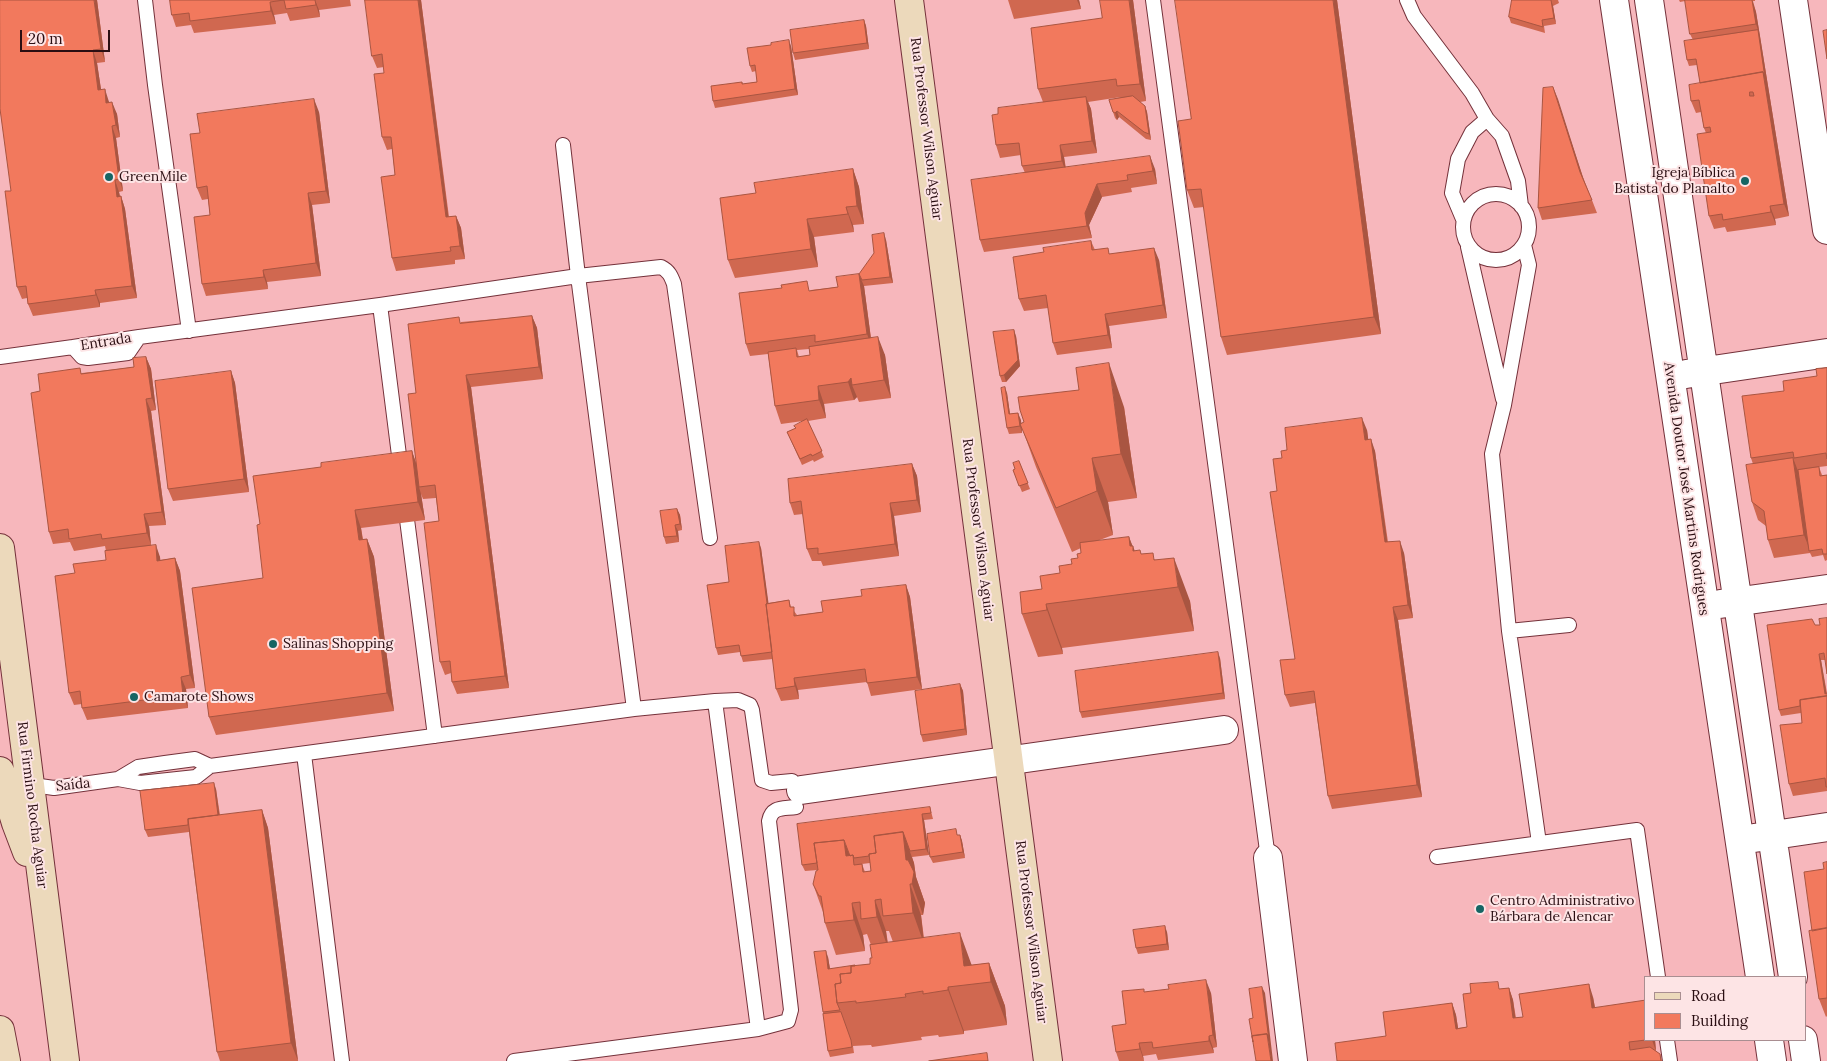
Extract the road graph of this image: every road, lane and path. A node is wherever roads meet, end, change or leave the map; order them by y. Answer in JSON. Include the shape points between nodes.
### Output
{"nodes":[{"id":1,"x":145,"y":0,"type":"edge"},
{"id":2,"x":909,"y":0,"type":"edge"},
{"id":3,"x":1153,"y":0,"type":"edge"},
{"id":4,"x":1407,"y":0,"type":"edge"},
{"id":5,"x":1614,"y":0,"type":"edge"},
{"id":6,"x":1649,"y":0,"type":"edge"},
{"id":7,"x":1792,"y":0,"type":"edge"},
{"id":8,"x":1487,"y":119,"type":"junction"},
{"id":9,"x":563,"y":145,"type":"dead end"},
{"id":10,"x":1521,"y":206,"type":"junction"},
{"id":11,"x":1463,"y":219,"type":"junction"},
{"id":12,"x":1827,"y":230,"type":"edge"},
{"id":13,"x":1524,"y":245,"type":"junction"},
{"id":14,"x":1468,"y":247,"type":"junction"},
{"id":15,"x":578,"y":276,"type":"junction"},
{"id":16,"x":380,"y":305,"type":"junction"},
{"id":17,"x":189,"y":331,"type":"junction"},
{"id":18,"x":1827,"y":353,"type":"edge"},
{"id":19,"x":0,"y":357,"type":"edge"},
{"id":20,"x":1703,"y":371,"type":"junction"},
{"id":21,"x":1670,"y":376,"type":"junction"},
{"id":22,"x":1504,"y":405,"type":"junction"},
{"id":23,"x":710,"y":538,"type":"dead end"},
{"id":24,"x":0,"y":548,"type":"edge"},
{"id":25,"x":1827,"y":589,"type":"edge"},
{"id":26,"x":1738,"y":602,"type":"junction"},
{"id":27,"x":1704,"y":606,"type":"junction"},
{"id":28,"x":1569,"y":625,"type":"dead end"},
{"id":29,"x":1509,"y":631,"type":"junction"},
{"id":30,"x":715,"y":701,"type":"junction"},
{"id":31,"x":634,"y":709,"type":"junction"},
{"id":32,"x":1224,"y":730,"type":"dead end"},
{"id":33,"x":434,"y":736,"type":"junction"},
{"id":34,"x":304,"y":754,"type":"junction"},
{"id":35,"x":1009,"y":760,"type":"junction"},
{"id":36,"x":0,"y":771,"type":"edge"},
{"id":37,"x":28,"y":780,"type":"junction"},
{"id":38,"x":796,"y":793,"type":"junction"},
{"id":39,"x":1827,"y":827,"type":"edge"},
{"id":40,"x":1772,"y":835,"type":"junction"},
{"id":41,"x":1740,"y":840,"type":"junction"},
{"id":42,"x":1539,"y":843,"type":"junction"},
{"id":43,"x":1437,"y":857,"type":"dead end"},
{"id":44,"x":1268,"y":858,"type":"joint"},
{"id":45,"x":44,"y":893,"type":"junction"},
{"id":46,"x":1658,"y":976,"type":"edge"},
{"id":47,"x":1760,"y":976,"type":"edge"},
{"id":48,"x":1793,"y":976,"type":"edge"},
{"id":49,"x":758,"y":1029,"type":"junction"},
{"id":50,"x":0,"y":1030,"type":"edge"},
{"id":51,"x":1667,"y":1041,"type":"edge"},
{"id":52,"x":1769,"y":1041,"type":"edge"},
{"id":53,"x":1803,"y":1041,"type":"edge"},
{"id":54,"x":6,"y":1061,"type":"edge"},
{"id":55,"x":65,"y":1061,"type":"edge"},
{"id":56,"x":342,"y":1061,"type":"edge"},
{"id":57,"x":514,"y":1061,"type":"edge"},
{"id":58,"x":1048,"y":1061,"type":"edge"},
{"id":59,"x":1293,"y":1061,"type":"edge"},
{"id":60,"x":1670,"y":1061,"type":"edge"},
{"id":61,"x":1772,"y":1061,"type":"edge"},
{"id":62,"x":1806,"y":1061,"type":"edge"}],
"edges":[{"from":1,"to":17,"type":"lane"},
{"from":2,"to":35,"type":"street","name":"Rua Professor Wilson Aguiar"},
{"from":3,"to":44,"type":"lane"},
{"from":4,"to":8,"type":"lane","via":[[1414,16],[1472,93]]},
{"from":5,"to":21,"type":"street","name":"Avenida Doutor José Martins Rodrigues"},
{"from":6,"to":20,"type":"street"},
{"from":7,"to":12,"type":"street"},
{"from":8,"to":10,"type":"lane","via":[[1502,136],[1518,181]]},
{"from":8,"to":11,"type":"lane","via":[[1472,132],[1458,159],[1452,193]]},
{"from":9,"to":15,"type":"lane"},
{"from":10,"to":11,"type":"lane","via":[[1507,196],[1485,195],[1475,201]]},
{"from":10,"to":13,"type":"lane","via":[[1528,216],[1529,226]]},
{"from":11,"to":14,"type":"lane"},
{"from":13,"to":14,"type":"lane","via":[[1511,258],[1492,261],[1474,254]]},
{"from":13,"to":22,"type":"lane","via":[[1528,264]]},
{"from":14,"to":22,"type":"lane"},
{"from":15,"to":16,"type":"lane","name":"Entrada"},
{"from":15,"to":23,"type":"lane","name":"Entrada","via":[[661,267],[671,276]]},
{"from":15,"to":31,"type":"lane"},
{"from":16,"to":17,"type":"lane","name":"Entrada"},
{"from":16,"to":33,"type":"lane"},
{"from":17,"to":19,"type":"lane","name":"Entrada"},
{"from":18,"to":20,"type":"street"},
{"from":20,"to":21,"type":"street"},
{"from":20,"to":26,"type":"street"},
{"from":21,"to":27,"type":"street","name":"Avenida Doutor José Martins Rodrigues"},
{"from":22,"to":29,"type":"lane","via":[[1492,454]]},
{"from":24,"to":37,"type":"street","name":"Rua Firmino Rocha Aguiar"},
{"from":25,"to":26,"type":"street"},
{"from":26,"to":27,"type":"street"},
{"from":26,"to":40,"type":"street"},
{"from":27,"to":41,"type":"street","name":"Avenida Doutor José Martins Rodrigues"},
{"from":28,"to":29,"type":"lane"},
{"from":29,"to":42,"type":"lane"},
{"from":30,"to":31,"type":"lane"},
{"from":30,"to":38,"type":"lane","via":[[738,700],[750,705],[762,780]]},
{"from":30,"to":49,"type":"lane"},
{"from":31,"to":33,"type":"lane"},
{"from":32,"to":35,"type":"street"},
{"from":33,"to":34,"type":"lane"},
{"from":34,"to":37,"type":"lane","name":"Saída","via":[[210,766],[196,777],[140,783],[118,779],[54,788]]},
{"from":34,"to":56,"type":"lane"},
{"from":35,"to":38,"type":"street"},
{"from":35,"to":58,"type":"street","name":"Rua Professor Wilson Aguiar"},
{"from":36,"to":45,"type":"street","via":[[16,823]]},
{"from":37,"to":45,"type":"street","name":"Rua Firmino Rocha Aguiar"},
{"from":38,"to":49,"type":"lane","via":[[771,814],[769,821],[790,1017],[780,1024]]},
{"from":39,"to":40,"type":"street"},
{"from":40,"to":41,"type":"street"},
{"from":40,"to":48,"type":"street"},
{"from":41,"to":47,"type":"street","name":"Avenida Doutor José Martins Rodrigues"},
{"from":42,"to":43,"type":"lane"},
{"from":42,"to":46,"type":"lane","via":[[1636,830]]},
{"from":44,"to":59,"type":"street"},
{"from":45,"to":55,"type":"street","name":"Rua Firmino Rocha Aguiar"},
{"from":49,"to":57,"type":"lane"},
{"from":50,"to":54,"type":"street"},
{"from":51,"to":60,"type":"lane"},
{"from":52,"to":61,"type":"street"},
{"from":53,"to":62,"type":"street"}]}
